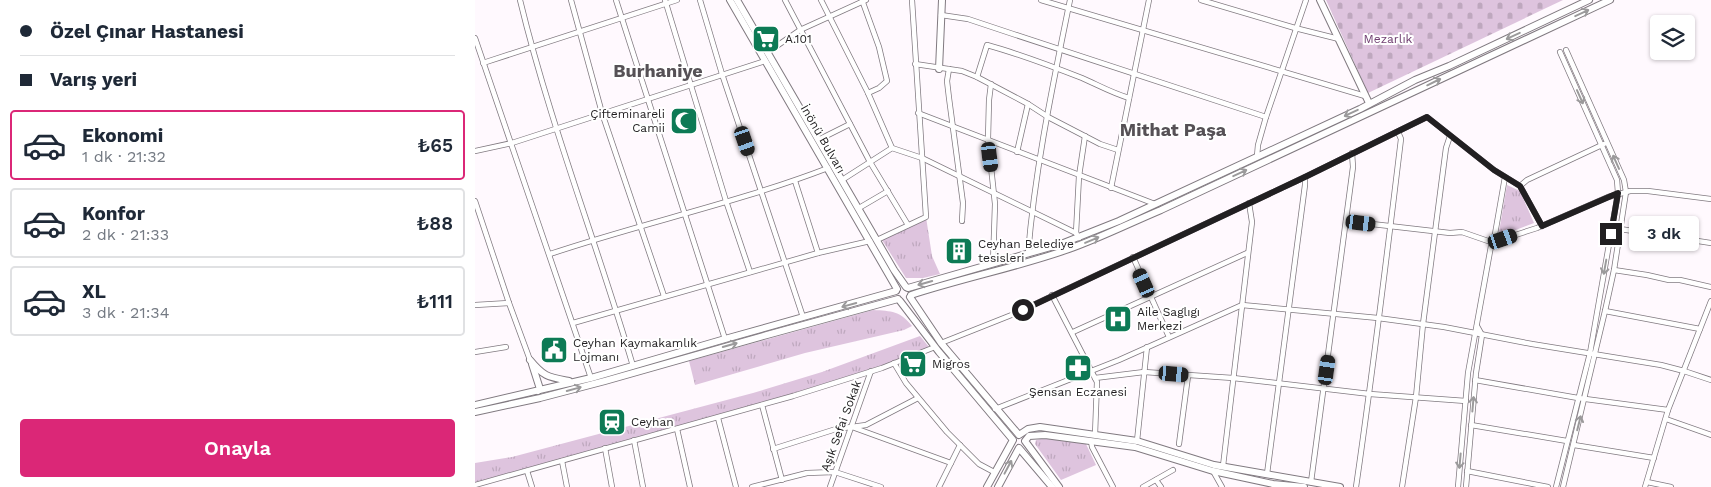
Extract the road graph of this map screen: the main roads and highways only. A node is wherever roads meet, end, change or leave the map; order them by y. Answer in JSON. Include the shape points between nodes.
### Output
{"nodes":[{"id":1,"x":730,"y":0,"type":"edge"},
{"id":2,"x":737,"y":0,"type":"edge"},
{"id":3,"x":942,"y":0,"type":"edge"},
{"id":4,"x":1320,"y":0,"type":"edge"},
{"id":5,"x":1589,"y":0,"type":"edge"},
{"id":6,"x":1610,"y":0,"type":"edge"},
{"id":7,"x":939,"y":68,"type":"road end"},
{"id":8,"x":1411,"y":82,"type":"junction"},
{"id":9,"x":1416,"y":91,"type":"junction"},
{"id":10,"x":1380,"y":97,"type":"junction"},
{"id":11,"x":1368,"y":99,"type":"junction"},
{"id":12,"x":1385,"y":106,"type":"junction"},
{"id":13,"x":873,"y":240,"type":"junction"},
{"id":14,"x":907,"y":287,"type":"junction"},
{"id":15,"x":897,"y":290,"type":"junction"},
{"id":16,"x":911,"y":296,"type":"junction"},
{"id":17,"x":899,"y":300,"type":"junction"},
{"id":18,"x":938,"y":345,"type":"junction"},
{"id":19,"x":541,"y":372,"type":"junction"},
{"id":20,"x":572,"y":382,"type":"junction"},
{"id":21,"x":551,"y":386,"type":"junction"},
{"id":22,"x":540,"y":389,"type":"junction"},
{"id":23,"x":552,"y":395,"type":"junction"},
{"id":24,"x":540,"y":398,"type":"junction"},
{"id":25,"x":475,"y":405,"type":"edge"},
{"id":26,"x":475,"y":412,"type":"edge"},
{"id":27,"x":1019,"y":435,"type":"junction"},
{"id":28,"x":1093,"y":438,"type":"junction"},
{"id":29,"x":1013,"y":440,"type":"junction"},
{"id":30,"x":1025,"y":442,"type":"junction"},
{"id":31,"x":1019,"y":448,"type":"junction"},
{"id":32,"x":1267,"y":474,"type":"junction"},
{"id":33,"x":1280,"y":477,"type":"junction"},
{"id":34,"x":1270,"y":485,"type":"edge"},
{"id":35,"x":1284,"y":486,"type":"edge"},
{"id":36,"x":987,"y":487,"type":"edge"},
{"id":37,"x":998,"y":487,"type":"edge"},
{"id":38,"x":1052,"y":487,"type":"edge"},
{"id":39,"x":1059,"y":487,"type":"edge"},
{"id":40,"x":1304,"y":487,"type":"edge"},
{"id":41,"x":1340,"y":487,"type":"edge"}],
"edges":[{"from":1,"to":13,"type":"main road","name":"İnönü Bulvarı","via":[[827,168]]},
{"from":2,"to":13,"type":"main road","name":"İnönü Bulvarı","via":[[859,208]]},
{"from":3,"to":7,"type":"main road"},
{"from":4,"to":11,"type":"main road"},
{"from":5,"to":8,"type":"main road","one_way":true},
{"from":9,"to":6,"type":"main road","one_way":true},
{"from":8,"to":9,"type":"main road","via":[[1418,83]]},
{"from":8,"to":10,"type":"main road"},
{"from":9,"to":12,"type":"main road"},
{"from":10,"to":11,"type":"main road"},
{"from":10,"to":12,"type":"main road","via":[[1379,103]]},
{"from":11,"to":14,"type":"main road","one_way":true,"via":[[1157,205],[1028,254]]},
{"from":16,"to":12,"type":"main road","one_way":true,"via":[[1091,241]]},
{"from":13,"to":14,"type":"main road","name":"İnönü Bulvarı"},
{"from":13,"to":15,"type":"main road","name":"İnönü Bulvarı"},
{"from":14,"to":15,"type":"main road","via":[[901,286]]},
{"from":14,"to":16,"type":"main road"},
{"from":15,"to":17,"type":"main road"},
{"from":15,"to":20,"type":"main road","one_way":true},
{"from":16,"to":17,"type":"main road","via":[[905,301]]},
{"from":16,"to":18,"type":"main road"},
{"from":17,"to":18,"type":"main road"},
{"from":23,"to":17,"type":"main road","one_way":true},
{"from":18,"to":27,"type":"main road"},
{"from":18,"to":29,"type":"main road"},
{"from":19,"to":20,"type":"main road"},
{"from":19,"to":21,"type":"main road"},
{"from":19,"to":22,"type":"main road","via":[[530,360]]},
{"from":20,"to":21,"type":"main road"},
{"from":21,"to":22,"type":"main road"},
{"from":21,"to":23,"type":"main road","via":[[554,389]]},
{"from":22,"to":24,"type":"main road","via":[[537,394]]},
{"from":22,"to":25,"type":"main road"},
{"from":23,"to":24,"type":"main road"},
{"from":24,"to":26,"type":"main road"},
{"from":27,"to":28,"type":"main road","via":[[1040,427]]},
{"from":27,"to":29,"type":"main road"},
{"from":27,"to":30,"type":"main road"},
{"from":28,"to":30,"type":"main road","via":[[1034,434]]},
{"from":28,"to":32,"type":"main road","via":[[1137,441],[1185,457]]},
{"from":28,"to":34,"type":"main road"},
{"from":29,"to":31,"type":"main road"},
{"from":29,"to":36,"type":"main road"},
{"from":30,"to":31,"type":"main road"},
{"from":30,"to":39,"type":"main road"},
{"from":37,"to":31,"type":"main road","one_way":true},
{"from":31,"to":38,"type":"main road"},
{"from":32,"to":33,"type":"main road"},
{"from":32,"to":34,"type":"main road"},
{"from":33,"to":35,"type":"main road"},
{"from":33,"to":41,"type":"main road"},
{"from":34,"to":35,"type":"main road"},
{"from":35,"to":40,"type":"main road"}]}
